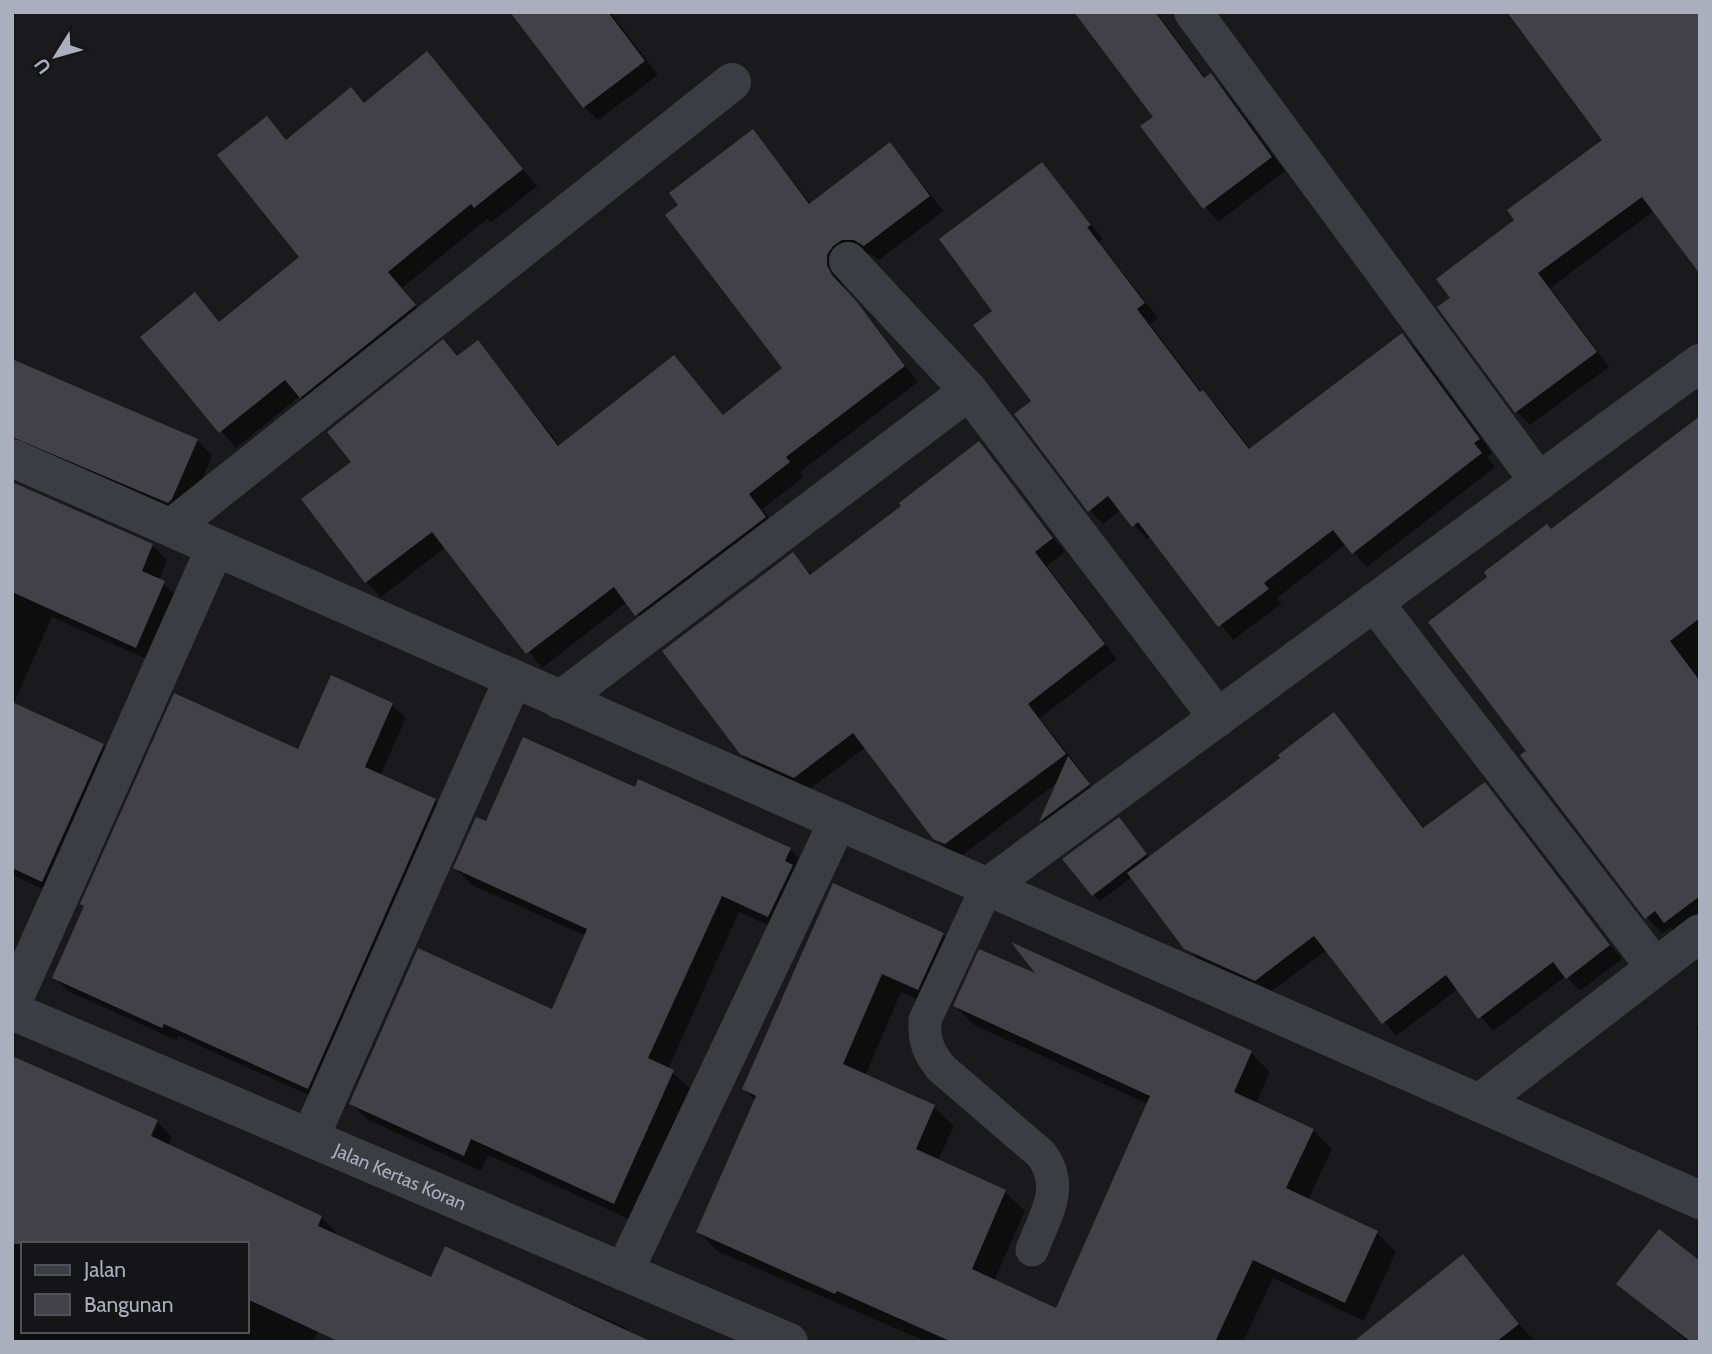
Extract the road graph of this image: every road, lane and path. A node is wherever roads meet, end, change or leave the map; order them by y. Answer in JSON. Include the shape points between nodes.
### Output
{"nodes":[{"id":1,"x":1194,"y":12,"type":"edge"},
{"id":2,"x":732,"y":82,"type":"dead end"},
{"id":3,"x":848,"y":261,"type":"dead end"},
{"id":4,"x":1700,"y":363,"type":"edge"},
{"id":5,"x":969,"y":391,"type":"junction"},
{"id":6,"x":12,"y":458,"type":"edge"},
{"id":7,"x":1539,"y":482,"type":"junction"},
{"id":8,"x":172,"y":527,"type":"junction"},
{"id":9,"x":215,"y":548,"type":"junction"},
{"id":10,"x":1374,"y":602,"type":"junction"},
{"id":11,"x":513,"y":679,"type":"junction"},
{"id":12,"x":560,"y":700,"type":"junction"},
{"id":13,"x":1218,"y":718,"type":"junction"},
{"id":14,"x":838,"y":821,"type":"junction"},
{"id":15,"x":987,"y":887,"type":"junction"},
{"id":16,"x":1700,"y":933,"type":"edge"},
{"id":17,"x":1655,"y":967,"type":"junction"},
{"id":18,"x":12,"y":1004,"type":"edge"},
{"id":19,"x":12,"y":1011,"type":"edge"},
{"id":20,"x":1479,"y":1103,"type":"junction"},
{"id":21,"x":310,"y":1138,"type":"junction"},
{"id":22,"x":1700,"y":1200,"type":"edge"},
{"id":23,"x":1032,"y":1250,"type":"dead end"},
{"id":24,"x":624,"y":1272,"type":"junction"},
{"id":25,"x":789,"y":1342,"type":"edge"}],
"edges":[{"from":1,"to":7,"type":"street"},
{"from":2,"to":8,"type":"street"},
{"from":3,"to":5,"type":"street"},
{"from":4,"to":7,"type":"street"},
{"from":5,"to":12,"type":"street"},
{"from":5,"to":13,"type":"street"},
{"from":6,"to":8,"type":"street"},
{"from":7,"to":10,"type":"street"},
{"from":8,"to":9,"type":"street"},
{"from":9,"to":11,"type":"street"},
{"from":9,"to":18,"type":"street"},
{"from":10,"to":13,"type":"street"},
{"from":10,"to":17,"type":"street"},
{"from":11,"to":12,"type":"street"},
{"from":11,"to":21,"type":"street"},
{"from":12,"to":14,"type":"street"},
{"from":13,"to":15,"type":"street"},
{"from":14,"to":15,"type":"street"},
{"from":14,"to":24,"type":"street"},
{"from":15,"to":20,"type":"street"},
{"from":15,"to":23,"type":"lane","via":[[925,1020],[925,1040],[941,1068],[1041,1154],[1052,1169],[1055,1189]]},
{"from":16,"to":17,"type":"street"},
{"from":17,"to":20,"type":"street"},
{"from":19,"to":21,"type":"street","name":"Jalan Kertas Koran"},
{"from":20,"to":22,"type":"street"},
{"from":21,"to":24,"type":"street","name":"Jalan Kertas Koran"},
{"from":24,"to":25,"type":"street","name":"Jalan Kertas Koran"}]}
